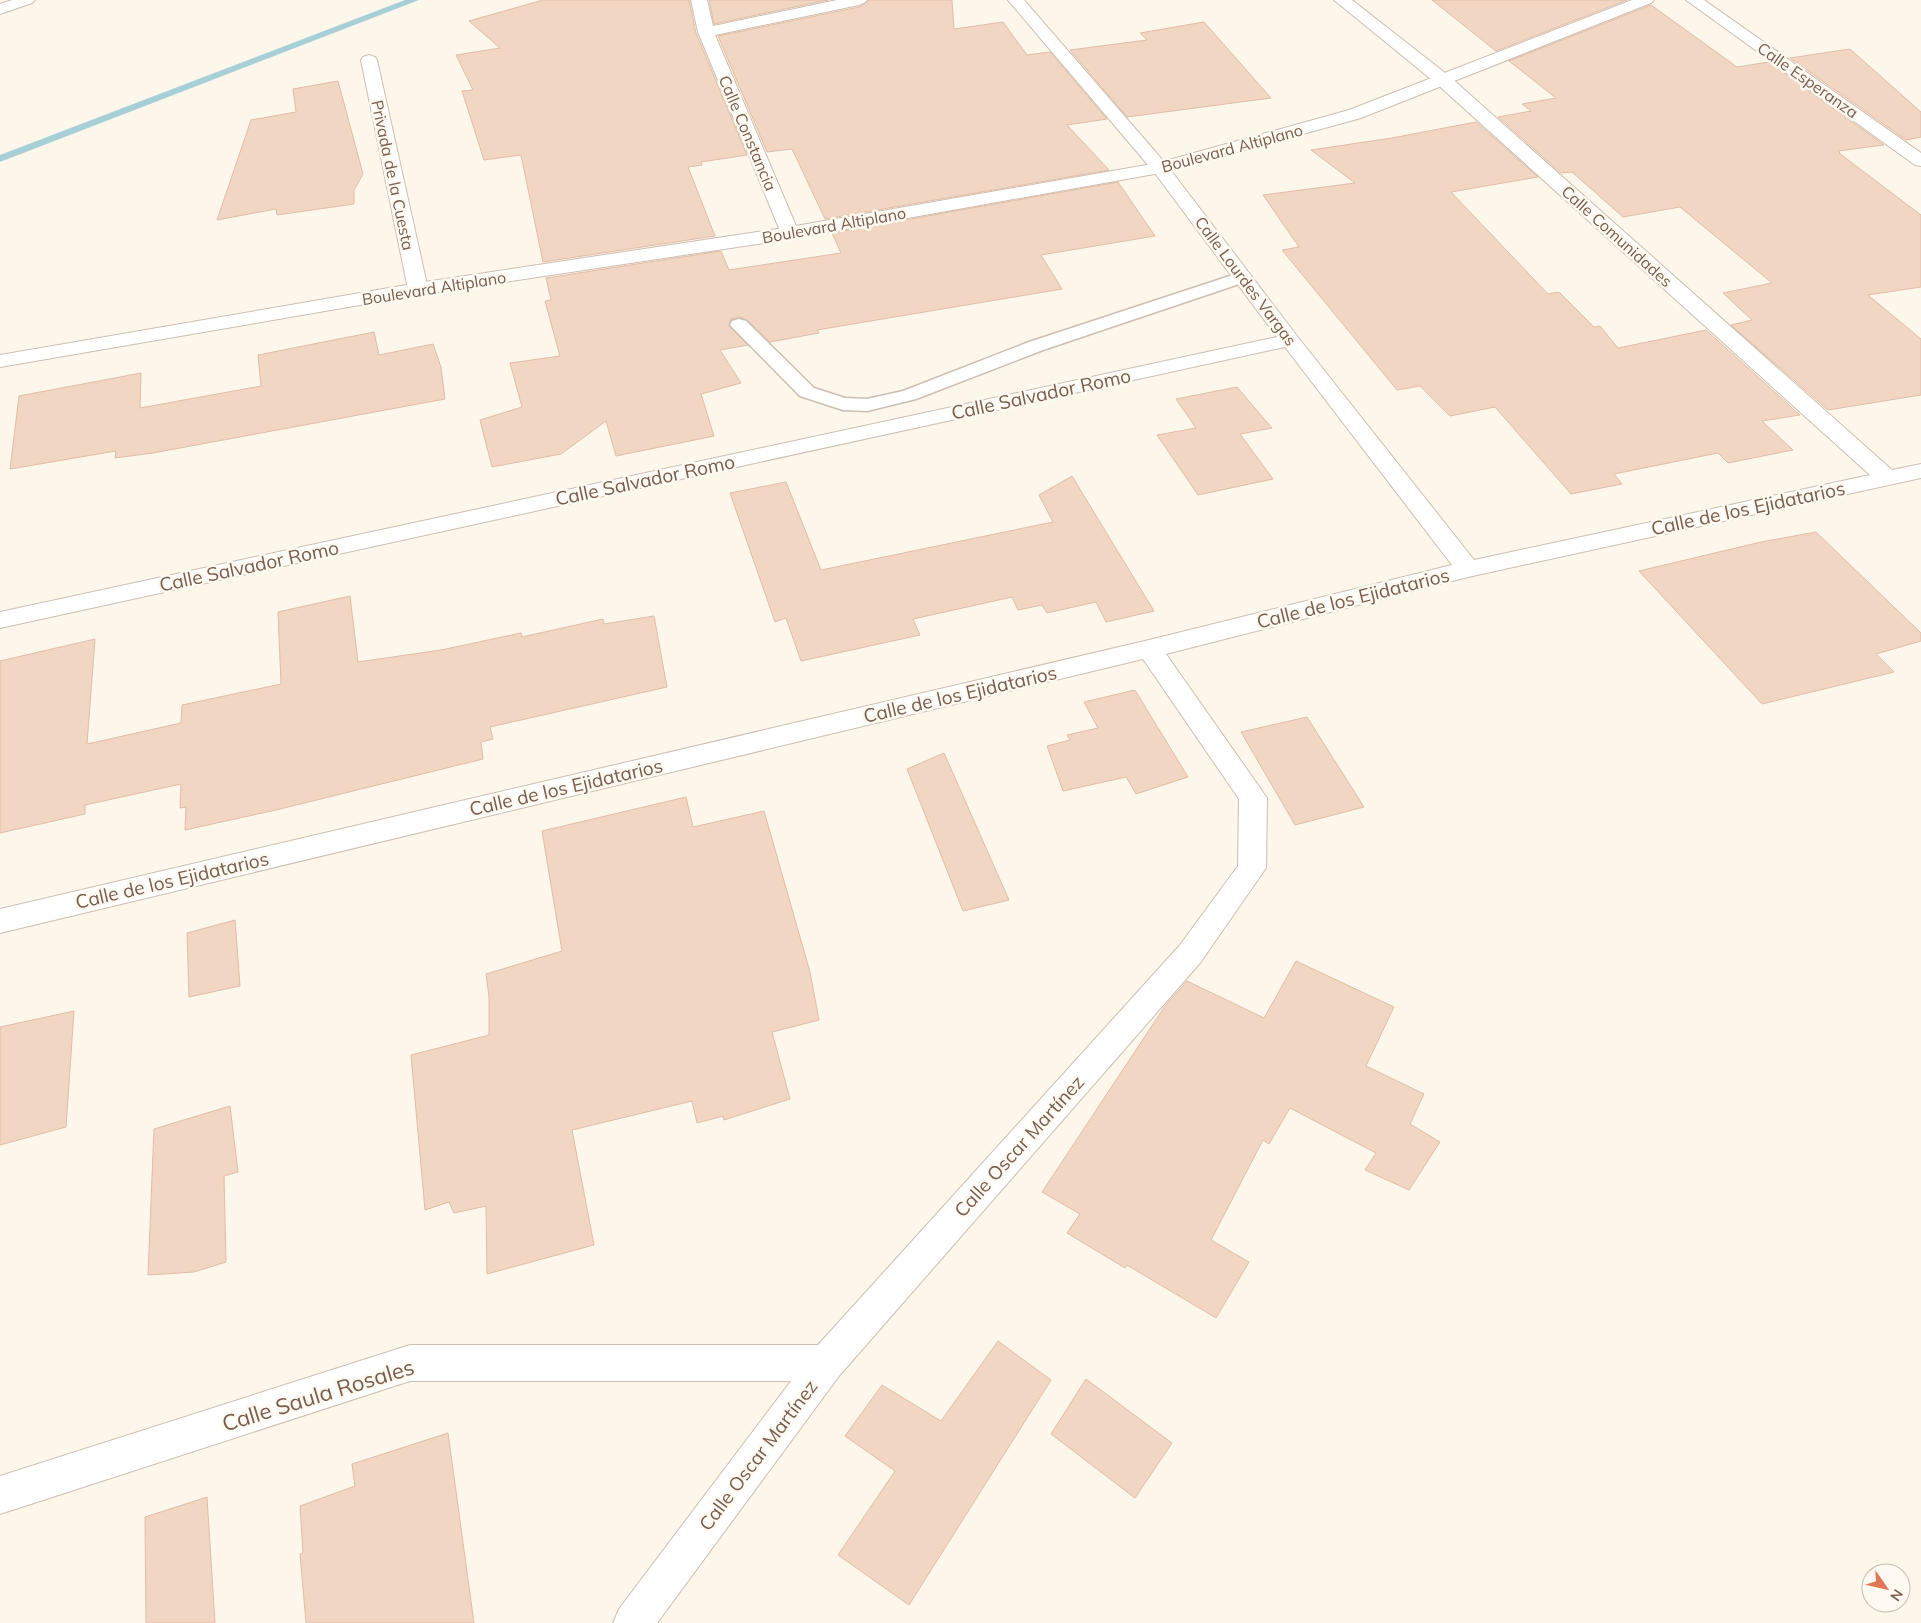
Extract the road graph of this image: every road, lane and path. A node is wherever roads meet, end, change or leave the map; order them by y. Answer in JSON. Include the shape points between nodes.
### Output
{"nodes":[{"id":1,"x":27,"y":0,"type":"edge"},
{"id":2,"x":699,"y":0,"type":"edge"},
{"id":3,"x":860,"y":0,"type":"edge"},
{"id":4,"x":1016,"y":0,"type":"edge"},
{"id":5,"x":1342,"y":0,"type":"edge"},
{"id":6,"x":1646,"y":0,"type":"edge"},
{"id":7,"x":1694,"y":0,"type":"edge"},
{"id":8,"x":0,"y":9,"type":"edge"},
{"id":9,"x":706,"y":32,"type":"junction"},
{"id":10,"x":369,"y":60,"type":"dead end"},
{"id":11,"x":1443,"y":80,"type":"junction"},
{"id":12,"x":1921,"y":161,"type":"edge"},
{"id":13,"x":1160,"y":168,"type":"junction"},
{"id":14,"x":790,"y":233,"type":"junction"},
{"id":15,"x":1242,"y":277,"type":"junction"},
{"id":16,"x":418,"y":289,"type":"junction"},
{"id":17,"x":739,"y":325,"type":"dead end"},
{"id":18,"x":1290,"y":340,"type":"junction"},
{"id":19,"x":0,"y":361,"type":"edge"},
{"id":20,"x":1921,"y":471,"type":"edge"},
{"id":21,"x":1887,"y":478,"type":"junction"},
{"id":22,"x":1468,"y":569,"type":"junction"},
{"id":23,"x":0,"y":620,"type":"edge"},
{"id":24,"x":1148,"y":649,"type":"junction"},
{"id":25,"x":0,"y":921,"type":"edge"},
{"id":26,"x":826,"y":1363,"type":"junction"},
{"id":27,"x":0,"y":1495,"type":"edge"},
{"id":28,"x":633,"y":1623,"type":"edge"}],
"edges":[{"from":1,"to":8,"type":"street"},
{"from":2,"to":9,"type":"street","name":"Calle Constancia"},
{"from":3,"to":9,"type":"street"},
{"from":4,"to":13,"type":"street","name":"Calle Lourdes Vargas"},
{"from":5,"to":11,"type":"street","name":"Calle Comunidades"},
{"from":6,"to":11,"type":"street","name":"Boulevard Altiplano"},
{"from":7,"to":12,"type":"street","name":"Calle Esperanza"},
{"from":9,"to":14,"type":"street","name":"Calle Constancia"},
{"from":10,"to":16,"type":"street","name":"Privada de la Cuesta"},
{"from":11,"to":13,"type":"street","name":"Boulevard Altiplano","via":[[1355,114]]},
{"from":11,"to":21,"type":"street","name":"Calle Comunidades"},
{"from":13,"to":14,"type":"street","name":"Boulevard Altiplano"},
{"from":13,"to":15,"type":"street","name":"Calle Lourdes Vargas"},
{"from":14,"to":16,"type":"street","name":"Boulevard Altiplano"},
{"from":15,"to":17,"type":"lane","via":[[1036,346],[909,395],[867,404],[843,404],[807,392]]},
{"from":15,"to":18,"type":"street","name":"Calle Lourdes Vargas"},
{"from":16,"to":19,"type":"street","name":"Boulevard Altiplano"},
{"from":18,"to":22,"type":"street","name":"Calle Lourdes Vargas"},
{"from":18,"to":23,"type":"street","name":"Calle Salvador Romo"},
{"from":20,"to":21,"type":"street","name":"Calle de los Ejidatarios"},
{"from":21,"to":22,"type":"street","name":"Calle de los Ejidatarios"},
{"from":22,"to":24,"type":"street","name":"Calle de los Ejidatarios"},
{"from":24,"to":25,"type":"street","name":"Calle de los Ejidatarios"},
{"from":24,"to":26,"type":"street","name":"Calle Oscar Martínez","via":[[1253,798],[1252,868],[1190,954]]},
{"from":26,"to":27,"type":"street","name":"Calle Saula Rosales","via":[[410,1363]]},
{"from":26,"to":28,"type":"street","name":"Calle Oscar Martínez"}]}
